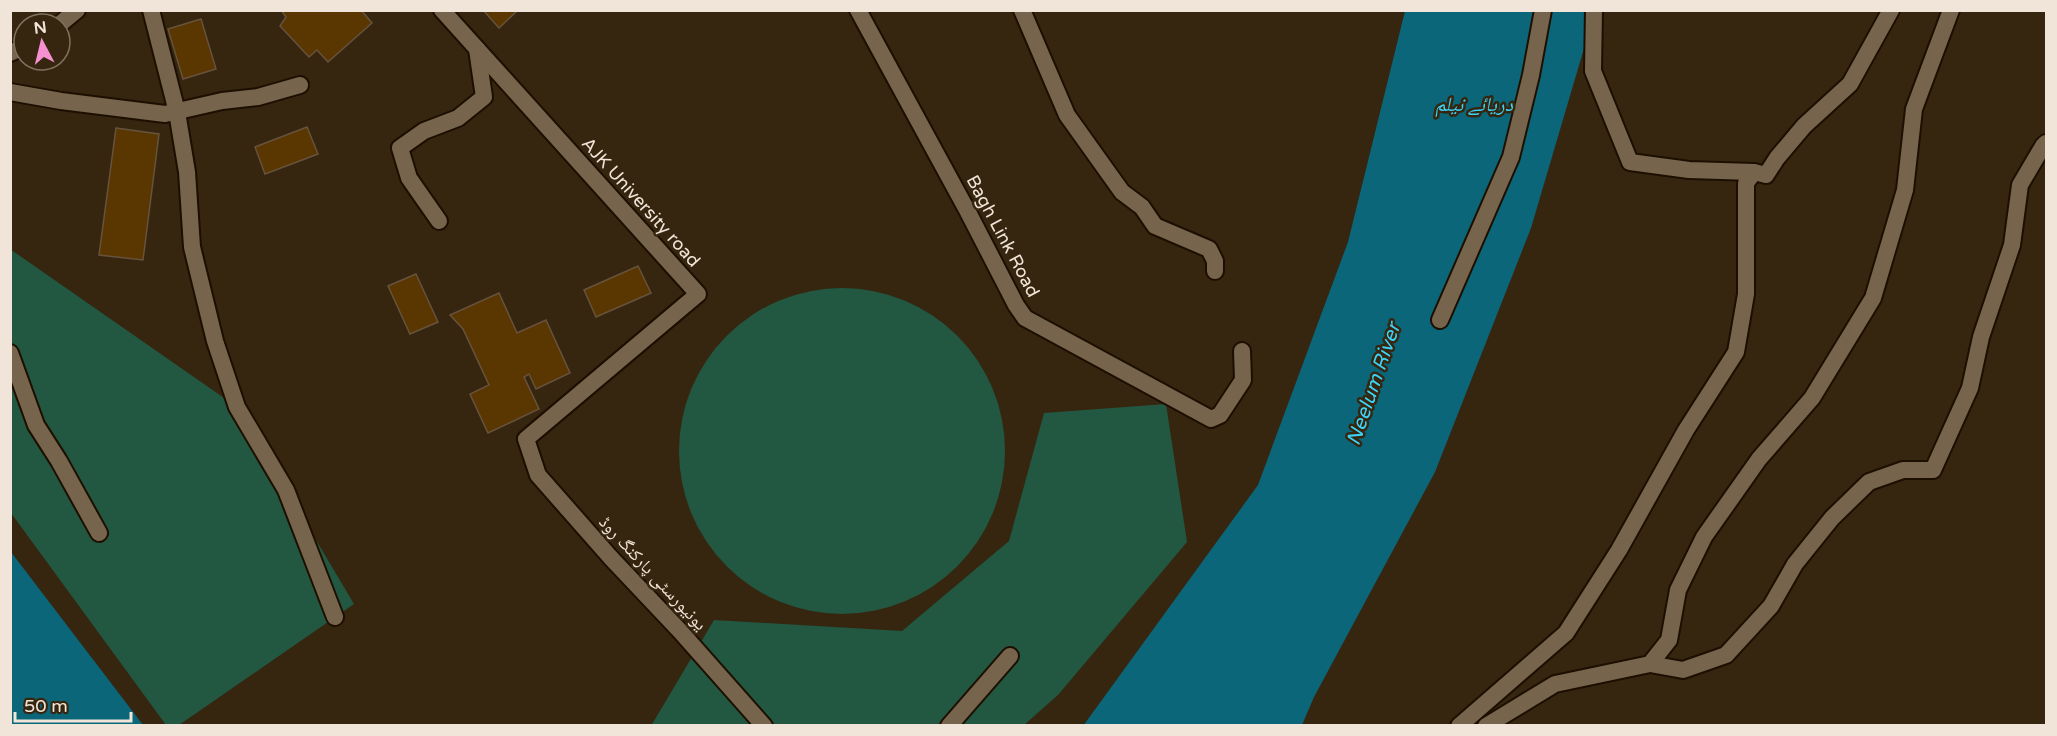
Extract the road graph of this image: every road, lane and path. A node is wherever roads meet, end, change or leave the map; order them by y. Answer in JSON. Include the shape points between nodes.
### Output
{"nodes":[{"id":1,"x":151,"y":10,"type":"edge"},
{"id":2,"x":442,"y":10,"type":"edge"},
{"id":3,"x":858,"y":10,"type":"edge"},
{"id":4,"x":1022,"y":10,"type":"edge"},
{"id":5,"x":1543,"y":10,"type":"edge"},
{"id":6,"x":1594,"y":10,"type":"edge"},
{"id":7,"x":1891,"y":10,"type":"edge"},
{"id":8,"x":1951,"y":10,"type":"edge"},
{"id":9,"x":477,"y":49,"type":"junction"},
{"id":10,"x":300,"y":85,"type":"dead end"},
{"id":11,"x":10,"y":92,"type":"edge"},
{"id":12,"x":177,"y":112,"type":"junction"},
{"id":13,"x":2046,"y":142,"type":"edge"},
{"id":14,"x":1754,"y":172,"type":"junction"},
{"id":15,"x":440,"y":221,"type":"dead end"},
{"id":16,"x":1215,"y":271,"type":"dead end"},
{"id":17,"x":1440,"y":320,"type":"dead end"},
{"id":18,"x":1242,"y":351,"type":"dead end"},
{"id":19,"x":10,"y":353,"type":"edge"},
{"id":20,"x":525,"y":439,"type":"joint"},
{"id":21,"x":99,"y":533,"type":"dead end"},
{"id":22,"x":336,"y":617,"type":"dead end"},
{"id":23,"x":1010,"y":656,"type":"dead end"},
{"id":24,"x":1650,"y":664,"type":"junction"},
{"id":25,"x":764,"y":726,"type":"edge"},
{"id":26,"x":950,"y":726,"type":"edge"},
{"id":27,"x":1459,"y":726,"type":"edge"},
{"id":28,"x":1486,"y":726,"type":"edge"}],
"edges":[{"from":1,"to":12,"type":"street"},
{"from":2,"to":9,"type":"street","name":"AJK University road"},
{"from":3,"to":18,"type":"street","name":"Bagh Link Road","via":[[1025,318],[1211,419],[1220,415],[1243,380]]},
{"from":4,"to":16,"type":"street","via":[[1067,115],[1122,192],[1142,207],[1155,226],[1209,249]]},
{"from":5,"to":17,"type":"street","via":[[1511,157]]},
{"from":6,"to":14,"type":"street","via":[[1593,71],[1630,162],[1689,170]]},
{"from":7,"to":14,"type":"street","via":[[1850,84],[1804,126],[1766,175]]},
{"from":8,"to":24,"type":"street","via":[[1914,109],[1905,190],[1873,298],[1812,398],[1759,459],[1704,537],[1678,590],[1669,640]]},
{"from":9,"to":15,"type":"street","via":[[484,97],[458,118],[424,131],[400,148],[409,177]]},
{"from":9,"to":20,"type":"street","name":"AJK University road","via":[[698,294]]},
{"from":10,"to":12,"type":"street"},
{"from":11,"to":12,"type":"street","via":[[165,114]]},
{"from":12,"to":22,"type":"street","via":[[187,172],[192,247],[215,340],[237,407],[286,489]]},
{"from":13,"to":24,"type":"street","via":[[2020,184],[2012,245],[1981,337],[1970,388],[1933,470],[1903,470],[1869,482],[1832,518],[1795,564],[1771,606],[1726,655],[1683,670]]},
{"from":14,"to":27,"type":"street","via":[[1746,183],[1746,294],[1736,352],[1566,633]]},
{"from":19,"to":21,"type":"street","via":[[36,425]]},
{"from":20,"to":25,"type":"street","name":"یونیورسٹی پارکنگ روڈ","via":[[538,475]]},
{"from":23,"to":26,"type":"street"},
{"from":24,"to":28,"type":"street","via":[[1555,684]]}]}
